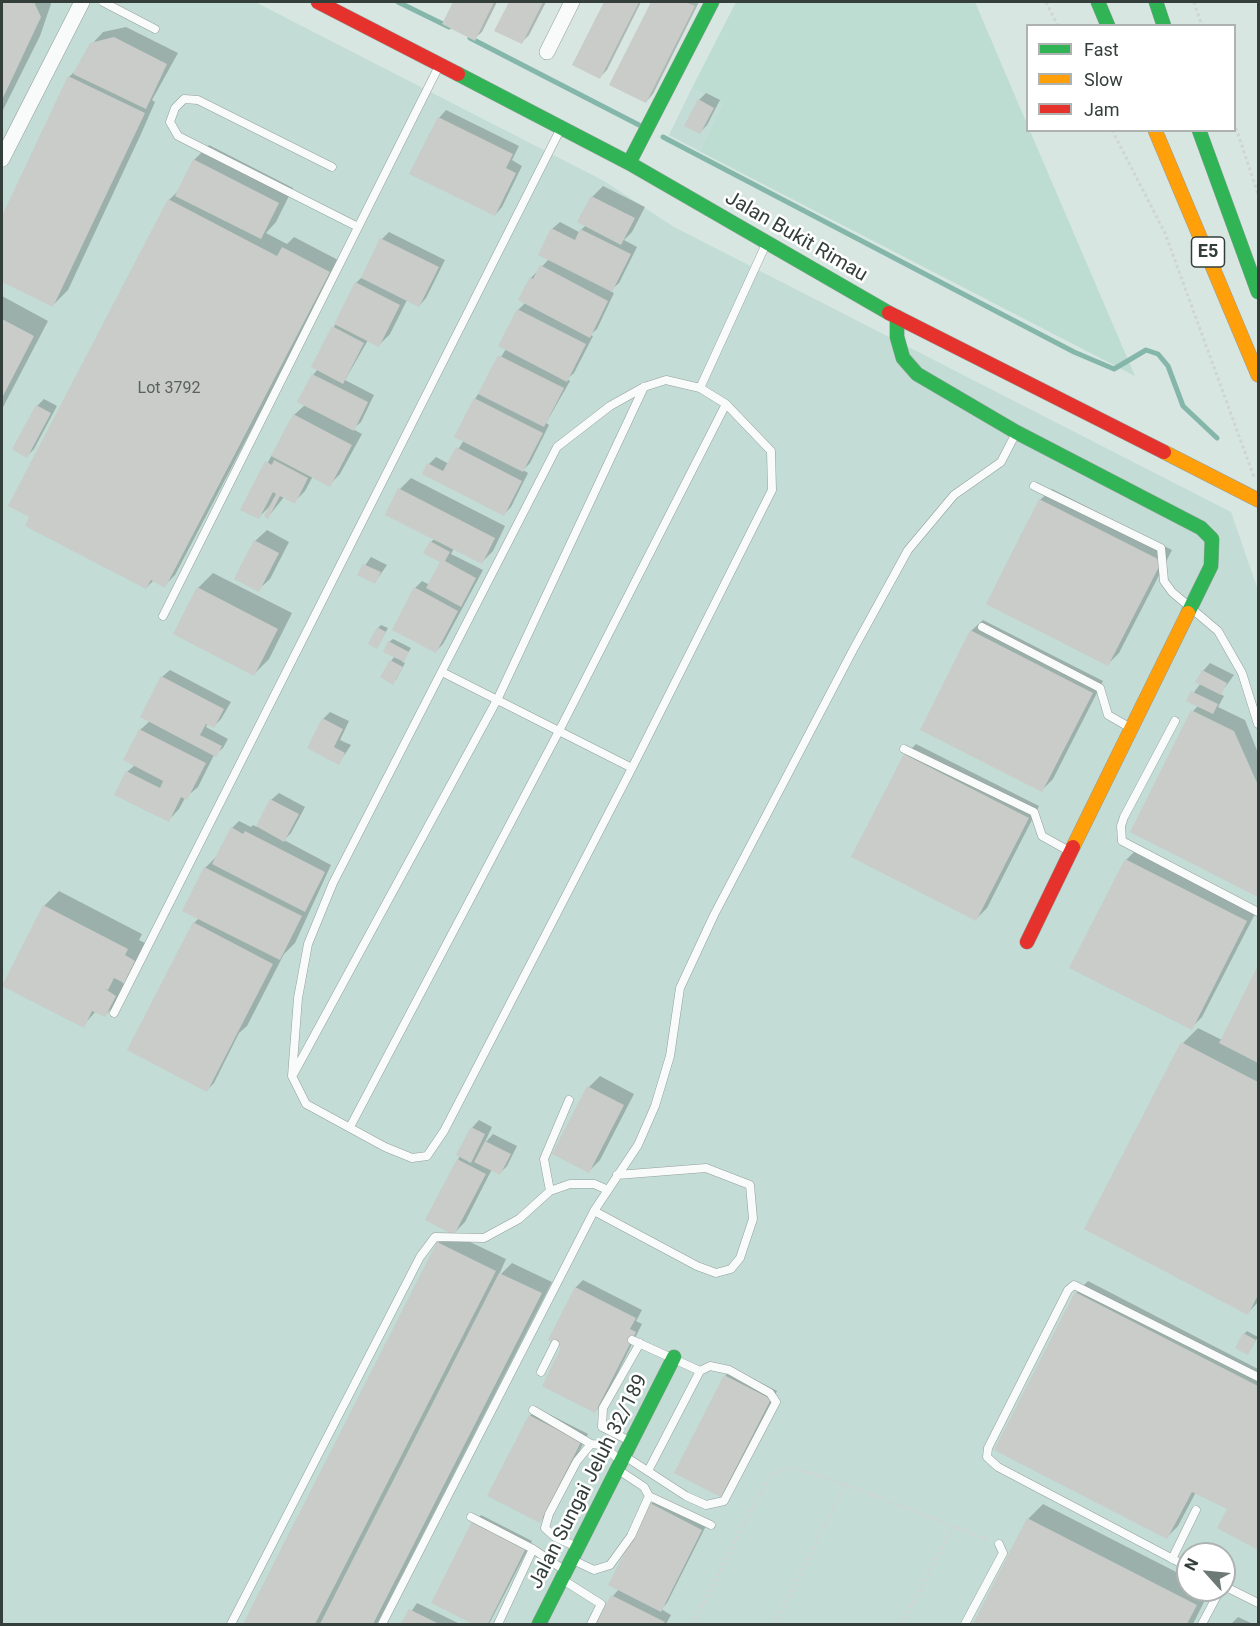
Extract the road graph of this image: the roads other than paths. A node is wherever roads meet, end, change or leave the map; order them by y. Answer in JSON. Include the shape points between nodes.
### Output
{"nodes":[{"id":1,"x":82,"y":2,"type":"edge"},
{"id":2,"x":103,"y":2,"type":"edge"},
{"id":3,"x":318,"y":2,"type":"edge"},
{"id":4,"x":572,"y":2,"type":"edge"},
{"id":5,"x":712,"y":2,"type":"edge"},
{"id":6,"x":1098,"y":2,"type":"edge"},
{"id":7,"x":1156,"y":2,"type":"edge"},
{"id":8,"x":1107,"y":24,"type":"edge"},
{"id":9,"x":1163,"y":24,"type":"edge"},
{"id":10,"x":155,"y":29,"type":"dead end"},
{"id":11,"x":547,"y":52,"type":"dead end"},
{"id":12,"x":440,"y":64,"type":"junction"},
{"id":13,"x":562,"y":128,"type":"junction"},
{"id":14,"x":1156,"y":132,"type":"edge"},
{"id":15,"x":1200,"y":132,"type":"edge"},
{"id":16,"x":2,"y":159,"type":"edge"},
{"id":17,"x":629,"y":163,"type":"junction"},
{"id":18,"x":332,"y":167,"type":"dead end"},
{"id":19,"x":358,"y":227,"type":"junction"},
{"id":20,"x":766,"y":244,"type":"junction"},
{"id":21,"x":1258,"y":292,"type":"edge"},
{"id":22,"x":897,"y":317,"type":"junction"},
{"id":23,"x":1258,"y":375,"type":"edge"},
{"id":24,"x":644,"y":387,"type":"junction"},
{"id":25,"x":700,"y":388,"type":"junction"},
{"id":26,"x":726,"y":404,"type":"junction"},
{"id":27,"x":1016,"y":432,"type":"junction"},
{"id":28,"x":1034,"y":486,"type":"dead end"},
{"id":29,"x":1258,"y":500,"type":"edge"},
{"id":30,"x":1191,"y":606,"type":"junction"},
{"id":31,"x":163,"y":616,"type":"dead end"},
{"id":32,"x":982,"y":627,"type":"dead end"},
{"id":33,"x":442,"y":672,"type":"junction"},
{"id":34,"x":498,"y":698,"type":"junction"},
{"id":35,"x":1175,"y":722,"type":"dead end"},
{"id":36,"x":1258,"y":724,"type":"edge"},
{"id":37,"x":1131,"y":728,"type":"junction"},
{"id":38,"x":559,"y":731,"type":"junction"},
{"id":39,"x":904,"y":749,"type":"dead end"},
{"id":40,"x":632,"y":768,"type":"junction"},
{"id":41,"x":1070,"y":851,"type":"junction"},
{"id":42,"x":1258,"y":912,"type":"edge"},
{"id":43,"x":1028,"y":942,"type":"dead end"},
{"id":44,"x":114,"y":1013,"type":"dead end"},
{"id":45,"x":292,"y":1077,"type":"junction"},
{"id":46,"x":569,"y":1100,"type":"dead end"},
{"id":47,"x":350,"y":1127,"type":"junction"},
{"id":48,"x":617,"y":1175,"type":"junction"},
{"id":49,"x":608,"y":1190,"type":"junction"},
{"id":50,"x":550,"y":1191,"type":"junction"},
{"id":51,"x":594,"y":1212,"type":"junction"},
{"id":52,"x":555,"y":1344,"type":"dead end"},
{"id":53,"x":674,"y":1357,"type":"junction"},
{"id":54,"x":700,"y":1371,"type":"junction"},
{"id":55,"x":541,"y":1372,"type":"dead end"},
{"id":56,"x":1258,"y":1377,"type":"edge"},
{"id":57,"x":533,"y":1410,"type":"dead end"},
{"id":58,"x":632,"y":1442,"type":"junction"},
{"id":59,"x":591,"y":1444,"type":"junction"},
{"id":60,"x":621,"y":1462,"type":"junction"},
{"id":61,"x":648,"y":1471,"type":"junction"},
{"id":62,"x":649,"y":1496,"type":"junction"},
{"id":63,"x":1196,"y":1510,"type":"dead end"},
{"id":64,"x":471,"y":1517,"type":"dead end"},
{"id":65,"x":711,"y":1525,"type":"dead end"},
{"id":66,"x":999,"y":1544,"type":"road end"},
{"id":67,"x":533,"y":1549,"type":"junction"},
{"id":68,"x":1172,"y":1559,"type":"junction"},
{"id":69,"x":1176,"y":1561,"type":"edge"},
{"id":70,"x":569,"y":1564,"type":"junction"},
{"id":71,"x":1236,"y":1592,"type":"edge"},
{"id":72,"x":1214,"y":1602,"type":"edge"},
{"id":73,"x":1258,"y":1603,"type":"edge"},
{"id":74,"x":231,"y":1624,"type":"edge"},
{"id":75,"x":382,"y":1624,"type":"edge"},
{"id":76,"x":498,"y":1624,"type":"edge"},
{"id":77,"x":538,"y":1624,"type":"edge"},
{"id":78,"x":591,"y":1624,"type":"edge"},
{"id":79,"x":965,"y":1624,"type":"edge"},
{"id":80,"x":1202,"y":1624,"type":"edge"}],
"edges":[{"from":1,"to":16,"type":"street"},
{"from":2,"to":10,"type":"lane"},
{"from":3,"to":12,"type":"main road","name":"Jalan Bukit Rimau"},
{"from":4,"to":11,"type":"street"},
{"from":5,"to":17,"type":"main road"},
{"from":6,"to":8,"type":"main road"},
{"from":7,"to":9,"type":"main road"},
{"from":12,"to":13,"type":"main road","name":"Jalan Bukit Rimau"},
{"from":12,"to":19,"type":"lane"},
{"from":13,"to":17,"type":"main road","name":"Jalan Bukit Rimau"},
{"from":13,"to":44,"type":"lane"},
{"from":14,"to":23,"type":"main road","number":"E5"},
{"from":15,"to":21,"type":"main road","number":"E5"},
{"from":17,"to":20,"type":"main road","name":"Jalan Bukit Rimau"},
{"from":18,"to":19,"type":"lane","via":[[198,100],[184,99],[175,108],[170,122],[178,136]]},
{"from":19,"to":31,"type":"lane"},
{"from":20,"to":22,"type":"main road","name":"Jalan Bukit Rimau"},
{"from":20,"to":25,"type":"lane"},
{"from":22,"to":27,"type":"main road","via":[[903,358],[917,374]]},
{"from":22,"to":29,"type":"main road","name":"Jalan Bukit Rimau"},
{"from":24,"to":25,"type":"lane","via":[[666,380]]},
{"from":24,"to":33,"type":"lane","via":[[610,405],[557,447]]},
{"from":24,"to":34,"type":"lane"},
{"from":25,"to":26,"type":"lane"},
{"from":26,"to":38,"type":"lane"},
{"from":26,"to":40,"type":"lane","via":[[771,451],[772,490]]},
{"from":27,"to":30,"type":"main road","via":[[1201,528],[1212,539],[1210,566]]},
{"from":27,"to":48,"type":"lane","via":[[1000,462],[954,495],[908,550],[859,640],[714,915],[680,988],[670,1056],[655,1106],[638,1145]]},
{"from":28,"to":30,"type":"lane","via":[[1161,548],[1164,581]]},
{"from":30,"to":36,"type":"lane","via":[[1218,631],[1242,673]]},
{"from":30,"to":37,"type":"main road"},
{"from":32,"to":37,"type":"lane","via":[[1100,688],[1108,716]]},
{"from":33,"to":34,"type":"lane"},
{"from":33,"to":45,"type":"lane","via":[[333,883],[308,944],[298,998]]},
{"from":34,"to":38,"type":"lane"},
{"from":34,"to":45,"type":"lane"},
{"from":35,"to":42,"type":"lane","via":[[1124,817],[1122,841]]},
{"from":37,"to":41,"type":"main road"},
{"from":38,"to":40,"type":"lane"},
{"from":38,"to":47,"type":"lane"},
{"from":39,"to":41,"type":"lane","via":[[1034,812],[1042,836]]},
{"from":40,"to":47,"type":"lane","via":[[444,1131],[427,1156],[412,1158]]},
{"from":41,"to":43,"type":"main road"},
{"from":45,"to":47,"type":"lane","via":[[306,1104]]},
{"from":46,"to":50,"type":"lane","via":[[544,1159]]},
{"from":48,"to":49,"type":"lane"},
{"from":48,"to":51,"type":"lane","via":[[706,1168],[750,1185],[753,1219],[740,1258],[731,1269],[716,1273]]},
{"from":49,"to":50,"type":"lane","via":[[594,1184],[570,1184]]},
{"from":49,"to":51,"type":"lane"},
{"from":50,"to":74,"type":"lane","via":[[519,1219],[484,1238],[435,1237],[420,1257]]},
{"from":51,"to":75,"type":"lane"},
{"from":52,"to":55,"type":"lane"},
{"from":53,"to":54,"type":"lane"},
{"from":53,"to":58,"type":"main road","name":"Jalan Sungai Jeluh 32/189"},
{"from":53,"to":58,"type":"lane","via":[[636,1341],[603,1408],[602,1427]]},
{"from":54,"to":61,"type":"lane"},
{"from":54,"to":61,"type":"lane","via":[[710,1366],[729,1370],[770,1393],[776,1402],[724,1501],[706,1505]]},
{"from":56,"to":68,"type":"lane","via":[[1074,1285],[988,1448],[987,1457],[998,1467]]},
{"from":57,"to":59,"type":"lane"},
{"from":58,"to":60,"type":"main road","name":"Jalan Sungai Jeluh 32/189"},
{"from":59,"to":60,"type":"lane","via":[[601,1445]]},
{"from":59,"to":70,"type":"lane","via":[[577,1461],[545,1528],[555,1537]]},
{"from":60,"to":61,"type":"lane"},
{"from":60,"to":62,"type":"lane"},
{"from":60,"to":70,"type":"main road","name":"Jalan Sungai Jeluh 32/189"},
{"from":62,"to":65,"type":"lane"},
{"from":62,"to":70,"type":"lane","via":[[631,1536],[610,1565],[594,1570]]},
{"from":63,"to":68,"type":"lane"},
{"from":64,"to":67,"type":"lane"},
{"from":66,"to":79,"type":"lane","via":[[1003,1552]]},
{"from":67,"to":70,"type":"lane"},
{"from":67,"to":76,"type":"lane"},
{"from":68,"to":69,"type":"lane"},
{"from":70,"to":77,"type":"main road","name":"Jalan Sungai Jeluh 32/189"},
{"from":70,"to":78,"type":"lane","via":[[601,1604]]},
{"from":71,"to":73,"type":"lane"},
{"from":72,"to":80,"type":"lane"}]}
